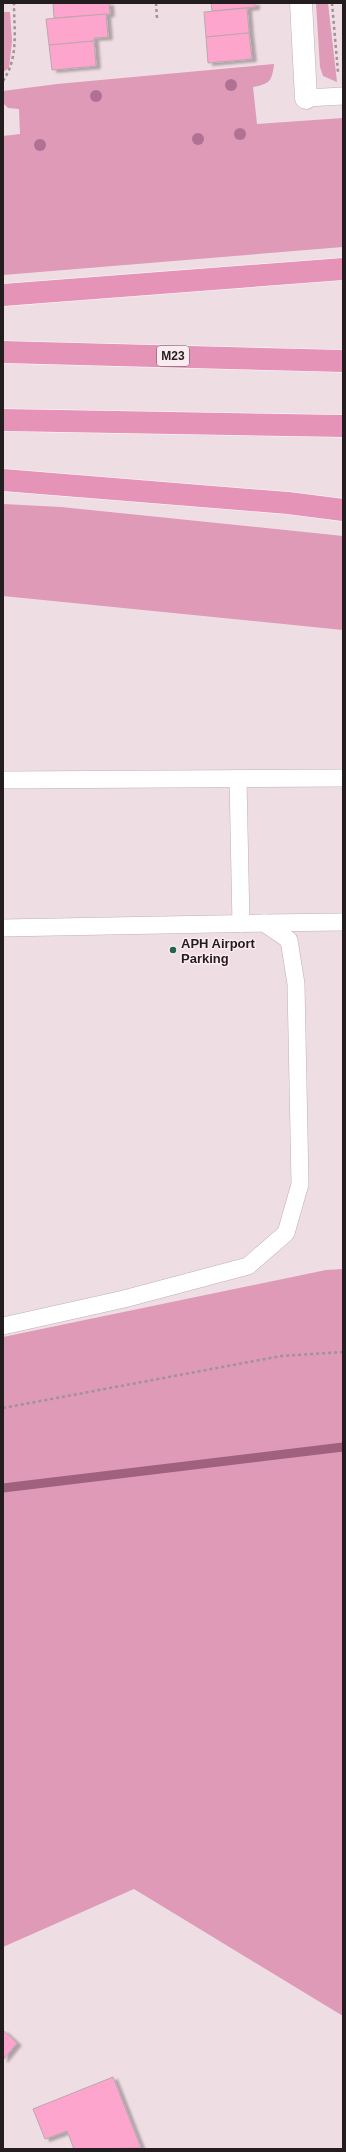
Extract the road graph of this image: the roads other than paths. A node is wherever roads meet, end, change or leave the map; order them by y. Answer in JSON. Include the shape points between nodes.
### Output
{"nodes":[{"id":1,"x":301,"y":3,"type":"edge"},
{"id":2,"x":342,"y":96,"type":"edge"},
{"id":3,"x":306,"y":98,"type":"joint"},
{"id":4,"x":343,"y":269,"type":"edge"},
{"id":5,"x":3,"y":295,"type":"edge"},
{"id":6,"x":3,"y":352,"type":"edge"},
{"id":7,"x":343,"y":360,"type":"edge"},
{"id":8,"x":3,"y":420,"type":"edge"},
{"id":9,"x":343,"y":426,"type":"edge"},
{"id":10,"x":3,"y":480,"type":"edge"},
{"id":11,"x":343,"y":510,"type":"edge"},
{"id":12,"x":343,"y":778,"type":"edge"},
{"id":13,"x":238,"y":779,"type":"junction"},
{"id":14,"x":3,"y":780,"type":"edge"},
{"id":15,"x":343,"y":922,"type":"edge"},
{"id":16,"x":264,"y":923,"type":"junction"},
{"id":17,"x":241,"y":924,"type":"junction"},
{"id":18,"x":3,"y":928,"type":"edge"},
{"id":19,"x":3,"y":1326,"type":"edge"}],
"edges":[{"from":1,"to":3,"type":"street"},
{"from":2,"to":3,"type":"lane"},
{"from":4,"to":5,"type":"highway"},
{"from":6,"to":7,"type":"highway","number":"M23"},
{"from":8,"to":9,"type":"highway"},
{"from":10,"to":11,"type":"highway","via":[[288,503]]},
{"from":12,"to":13,"type":"lane"},
{"from":13,"to":14,"type":"lane"},
{"from":13,"to":17,"type":"lane"},
{"from":15,"to":16,"type":"lane"},
{"from":16,"to":17,"type":"lane"},
{"from":16,"to":19,"type":"lane","via":[[289,940],[296,984],[300,1184],[286,1233],[248,1266],[124,1299]]},
{"from":17,"to":18,"type":"lane"}]}
